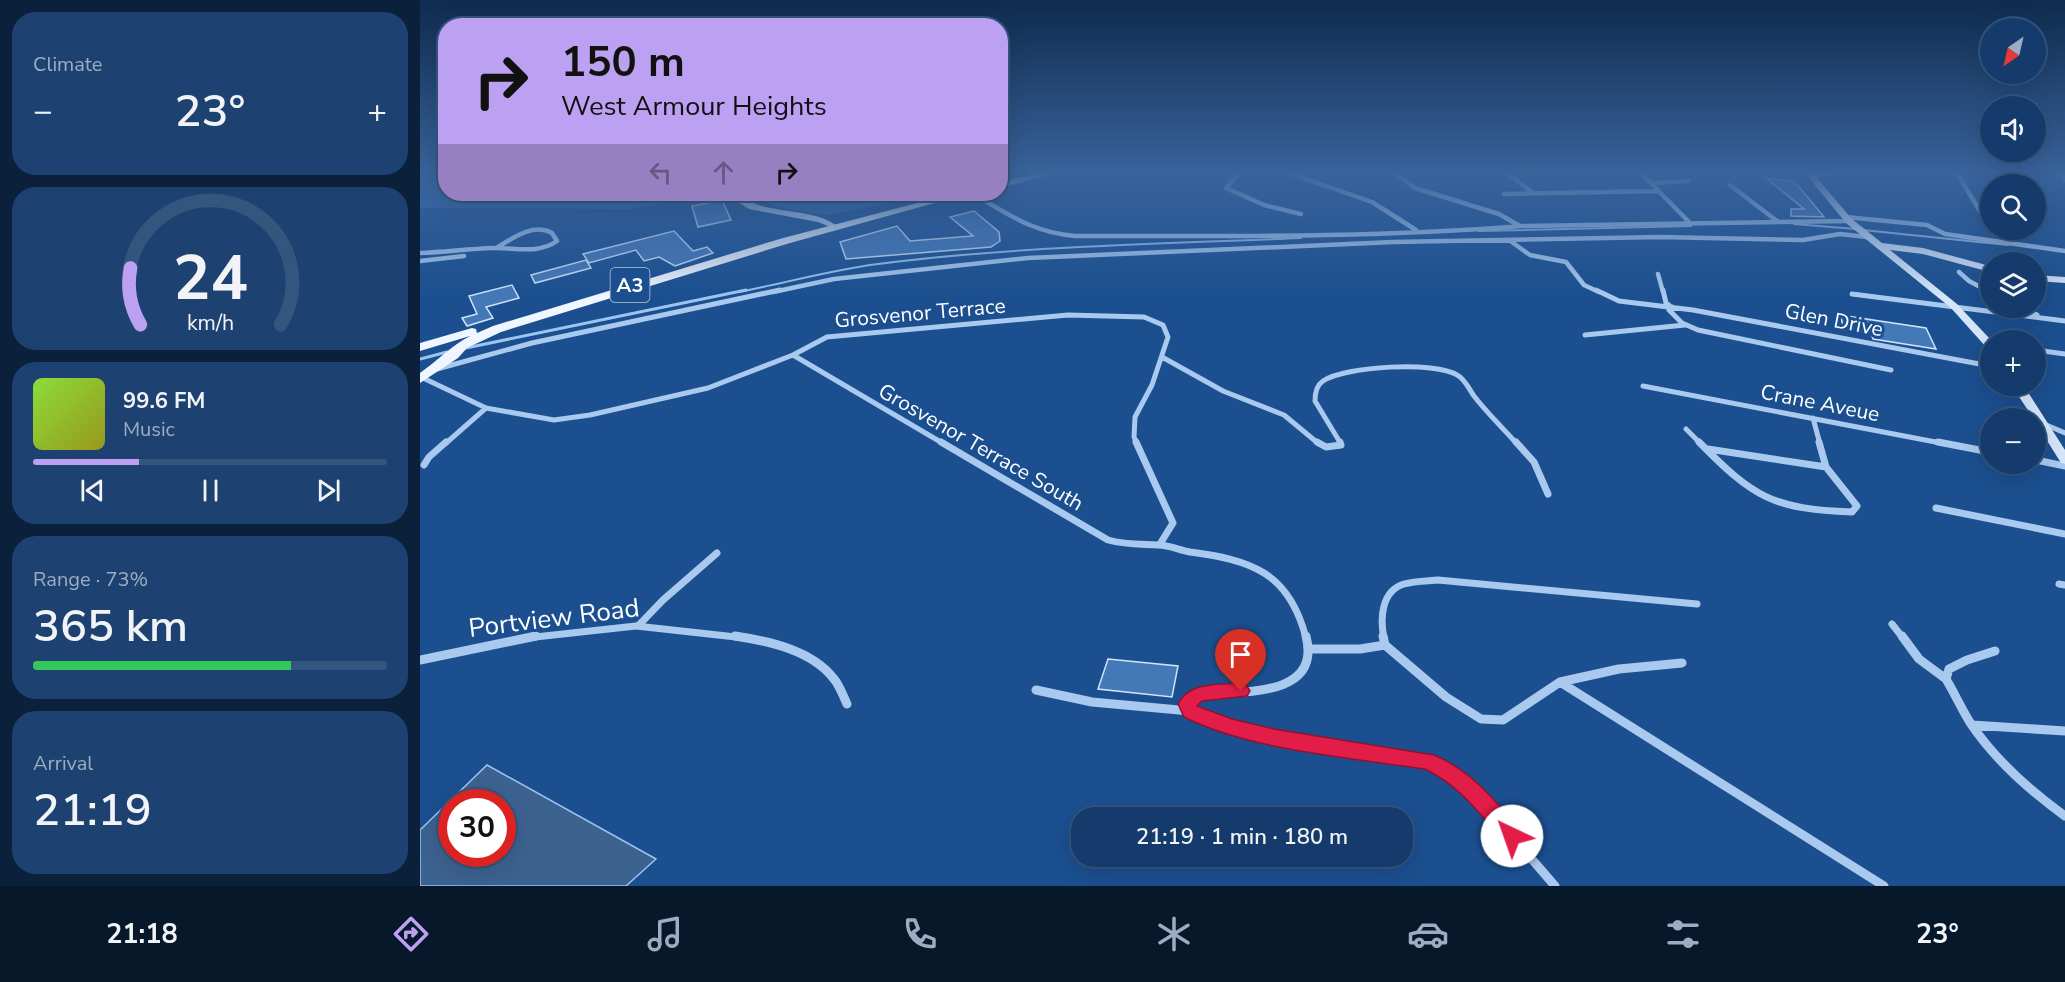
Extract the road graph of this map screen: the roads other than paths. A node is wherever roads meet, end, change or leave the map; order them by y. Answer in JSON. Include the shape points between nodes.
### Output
{"nodes":[{"id":1,"x":786,"y":214,"type":"edge"},
{"id":2,"x":866,"y":214,"type":"edge"},
{"id":3,"x":872,"y":214,"type":"edge"},
{"id":4,"x":1009,"y":214,"type":"edge"},
{"id":5,"x":1395,"y":214,"type":"edge"},
{"id":6,"x":1500,"y":214,"type":"edge"},
{"id":7,"x":1681,"y":214,"type":"edge"},
{"id":8,"x":1767,"y":214,"type":"edge"},
{"id":9,"x":1843,"y":214,"type":"edge"},
{"id":10,"x":1849,"y":221,"type":"junction"},
{"id":11,"x":1777,"y":222,"type":"junction"},
{"id":12,"x":1690,"y":223,"type":"junction"},
{"id":13,"x":830,"y":224,"type":"junction"},
{"id":14,"x":1521,"y":226,"type":"junction"},
{"id":15,"x":1416,"y":230,"type":"junction"},
{"id":16,"x":1867,"y":237,"type":"junction"},
{"id":17,"x":1509,"y":240,"type":"junction"},
{"id":18,"x":1880,"y":246,"type":"junction"},
{"id":19,"x":498,"y":247,"type":"junction"},
{"id":20,"x":2065,"y":251,"type":"edge"},
{"id":21,"x":420,"y":254,"type":"edge"},
{"id":22,"x":464,"y":256,"type":"dead end"},
{"id":23,"x":420,"y":261,"type":"edge"},
{"id":24,"x":1980,"y":266,"type":"edge"},
{"id":25,"x":1959,"y":272,"type":"dead end"},
{"id":26,"x":1658,"y":274,"type":"dead end"},
{"id":27,"x":2046,"y":279,"type":"edge"},
{"id":28,"x":2065,"y":280,"type":"edge"},
{"id":29,"x":1980,"y":287,"type":"edge"},
{"id":30,"x":1852,"y":294,"type":"dead end"},
{"id":31,"x":1954,"y":306,"type":"junction"},
{"id":32,"x":1672,"y":307,"type":"junction"},
{"id":33,"x":1980,"y":310,"type":"edge"},
{"id":34,"x":2043,"y":318,"type":"edge"},
{"id":35,"x":2065,"y":321,"type":"edge"},
{"id":36,"x":1685,"y":325,"type":"junction"},
{"id":37,"x":1980,"y":333,"type":"edge"},
{"id":38,"x":1585,"y":335,"type":"dead end"},
{"id":39,"x":420,"y":349,"type":"edge"},
{"id":40,"x":458,"y":349,"type":"junction"},
{"id":41,"x":2046,"y":351,"type":"edge"},
{"id":42,"x":2065,"y":354,"type":"edge"},
{"id":43,"x":793,"y":356,"type":"junction"},
{"id":44,"x":1162,"y":357,"type":"junction"},
{"id":45,"x":1980,"y":364,"type":"edge"},
{"id":46,"x":436,"y":369,"type":"junction"},
{"id":47,"x":1891,"y":370,"type":"dead end"},
{"id":48,"x":422,"y":379,"type":"edge"},
{"id":49,"x":1643,"y":386,"type":"dead end"},
{"id":50,"x":486,"y":408,"type":"junction"},
{"id":51,"x":1813,"y":418,"type":"junction"},
{"id":52,"x":2046,"y":424,"type":"edge"},
{"id":53,"x":2046,"y":428,"type":"edge"},
{"id":54,"x":1686,"y":429,"type":"dead end"},
{"id":55,"x":2065,"y":433,"type":"edge"},
{"id":56,"x":1707,"y":449,"type":"junction"},
{"id":57,"x":1980,"y":450,"type":"edge"},
{"id":58,"x":2065,"y":460,"type":"edge"},
{"id":59,"x":2046,"y":462,"type":"edge"},
{"id":60,"x":424,"y":465,"type":"dead end"},
{"id":61,"x":2065,"y":466,"type":"edge"},
{"id":62,"x":1826,"y":467,"type":"junction"},
{"id":63,"x":1548,"y":494,"type":"dead end"},
{"id":64,"x":1936,"y":508,"type":"dead end"},
{"id":65,"x":2065,"y":534,"type":"edge"},
{"id":66,"x":1160,"y":544,"type":"junction"},
{"id":67,"x":717,"y":553,"type":"dead end"},
{"id":68,"x":1697,"y":604,"type":"dead end"},
{"id":69,"x":1892,"y":624,"type":"dead end"},
{"id":70,"x":638,"y":626,"type":"junction"},
{"id":71,"x":1385,"y":645,"type":"junction"},
{"id":72,"x":1309,"y":649,"type":"junction"},
{"id":73,"x":1995,"y":651,"type":"dead end"},
{"id":74,"x":420,"y":660,"type":"edge"},
{"id":75,"x":1682,"y":663,"type":"dead end"},
{"id":76,"x":1947,"y":679,"type":"junction"},
{"id":77,"x":1560,"y":682,"type":"junction"},
{"id":78,"x":1036,"y":690,"type":"dead end"},
{"id":79,"x":847,"y":704,"type":"dead end"},
{"id":80,"x":1190,"y":711,"type":"junction"},
{"id":81,"x":1971,"y":725,"type":"junction"},
{"id":82,"x":2065,"y":731,"type":"edge"},
{"id":83,"x":2065,"y":816,"type":"edge"},
{"id":84,"x":1555,"y":886,"type":"edge"},
{"id":85,"x":1884,"y":886,"type":"edge"}],
"edges":[{"from":1,"to":13,"type":"main road"},
{"from":2,"to":13,"type":"main road","number":"A3"},
{"from":3,"to":13,"type":"main road","number":"A3"},
{"from":4,"to":15,"type":"street","via":[[1051,234],[1124,237]]},
{"from":5,"to":15,"type":"street"},
{"from":6,"to":14,"type":"street"},
{"from":7,"to":12,"type":"street"},
{"from":8,"to":11,"type":"street"},
{"from":9,"to":10,"type":"main road"},
{"from":10,"to":11,"type":"street"},
{"from":10,"to":16,"type":"main road"},
{"from":10,"to":20,"type":"street","via":[[1927,225],[1945,234]]},
{"from":11,"to":12,"type":"street"},
{"from":12,"to":14,"type":"street"},
{"from":13,"to":39,"type":"main road","number":"A3"},
{"from":13,"to":40,"type":"main road","number":"A3","via":[[497,329]]},
{"from":14,"to":15,"type":"street"},
{"from":16,"to":17,"type":"street","via":[[1840,234],[1803,240]]},
{"from":16,"to":18,"type":"main road"},
{"from":17,"to":32,"type":"street","name":"Glen Drive","via":[[1530,255],[1566,262],[1584,285],[1612,299]]},
{"from":17,"to":46,"type":"street","via":[[1114,253],[834,279],[532,343]]},
{"from":18,"to":24,"type":"main road","via":[[1923,251]]},
{"from":18,"to":31,"type":"main road"},
{"from":19,"to":19,"type":"street","via":[[528,249],[557,241],[550,231],[530,230]]},
{"from":19,"to":21,"type":"street"},
{"from":22,"to":23,"type":"street"},
{"from":25,"to":29,"type":"street"},
{"from":26,"to":32,"type":"street","via":[[1666,303]]},
{"from":27,"to":28,"type":"main road"},
{"from":30,"to":31,"type":"street"},
{"from":31,"to":33,"type":"street"},
{"from":31,"to":37,"type":"main road"},
{"from":32,"to":36,"type":"street","via":[[1672,315]]},
{"from":32,"to":45,"type":"street","name":"Glen Drive"},
{"from":34,"to":35,"type":"street"},
{"from":36,"to":38,"type":"street"},
{"from":36,"to":47,"type":"street"},
{"from":39,"to":40,"type":"main road","via":[[447,343]]},
{"from":40,"to":46,"type":"main road","number":"A3"},
{"from":41,"to":42,"type":"street"},
{"from":43,"to":44,"type":"street","name":"Grosvenor Terrace","via":[[827,338],[852,334],[1080,315],[1157,321],[1168,337]]},
{"from":43,"to":50,"type":"street","name":"Grosvenor Terrace","via":[[708,388],[590,415],[554,420]]},
{"from":43,"to":66,"type":"street","name":"Grosvenor Terrace South","via":[[1108,540],[1130,546]]},
{"from":44,"to":63,"type":"street","via":[[1200,380],[1286,415],[1322,447],[1334,449],[1341,445],[1319,411],[1315,391],[1319,383],[1357,368],[1448,370],[1460,376],[1534,462]]},
{"from":44,"to":66,"type":"street","name":"Grosvenor Terrace","via":[[1135,417],[1134,437],[1173,523]]},
{"from":46,"to":48,"type":"main road","number":"A3"},
{"from":48,"to":50,"type":"street","name":"Grosvenor Terrace"},
{"from":49,"to":51,"type":"street","name":"Crane Aveue"},
{"from":50,"to":60,"type":"street"},
{"from":51,"to":57,"type":"street","name":"Crane Aveue"},
{"from":51,"to":62,"type":"street"},
{"from":52,"to":55,"type":"street"},
{"from":53,"to":58,"type":"main road"},
{"from":54,"to":56,"type":"street"},
{"from":56,"to":62,"type":"street"},
{"from":56,"to":62,"type":"street","via":[[1764,497],[1826,511],[1852,512],[1857,506],[1853,499]]},
{"from":59,"to":61,"type":"street"},
{"from":64,"to":65,"type":"street"},
{"from":66,"to":72,"type":"street","name":"Grosvenor Terrace South","via":[[1210,553],[1258,568],[1281,587],[1297,611]]},
{"from":67,"to":70,"type":"street"},
{"from":68,"to":71,"type":"street","via":[[1438,580],[1402,584],[1385,600]]},
{"from":69,"to":76,"type":"street","via":[[1919,659]]},
{"from":70,"to":74,"type":"street","name":"Portview Road","via":[[469,648]]},
{"from":70,"to":79,"type":"street","name":"Portview Road","via":[[765,641],[797,652],[832,677]]},
{"from":71,"to":72,"type":"street"},
{"from":71,"to":77,"type":"street","via":[[1446,697],[1482,719],[1503,720]]},
{"from":72,"to":80,"type":"street","via":[[1302,672],[1286,685],[1200,694],[1187,704]]},
{"from":73,"to":76,"type":"street","via":[[1949,669]]},
{"from":75,"to":77,"type":"street","via":[[1619,669]]},
{"from":76,"to":81,"type":"street"},
{"from":77,"to":85,"type":"street"},
{"from":78,"to":80,"type":"street","via":[[1092,702]]},
{"from":80,"to":84,"type":"street","via":[[1274,737],[1427,761],[1448,770],[1471,789]]},
{"from":81,"to":82,"type":"street"},
{"from":81,"to":83,"type":"street","via":[[1997,757]]}]}
